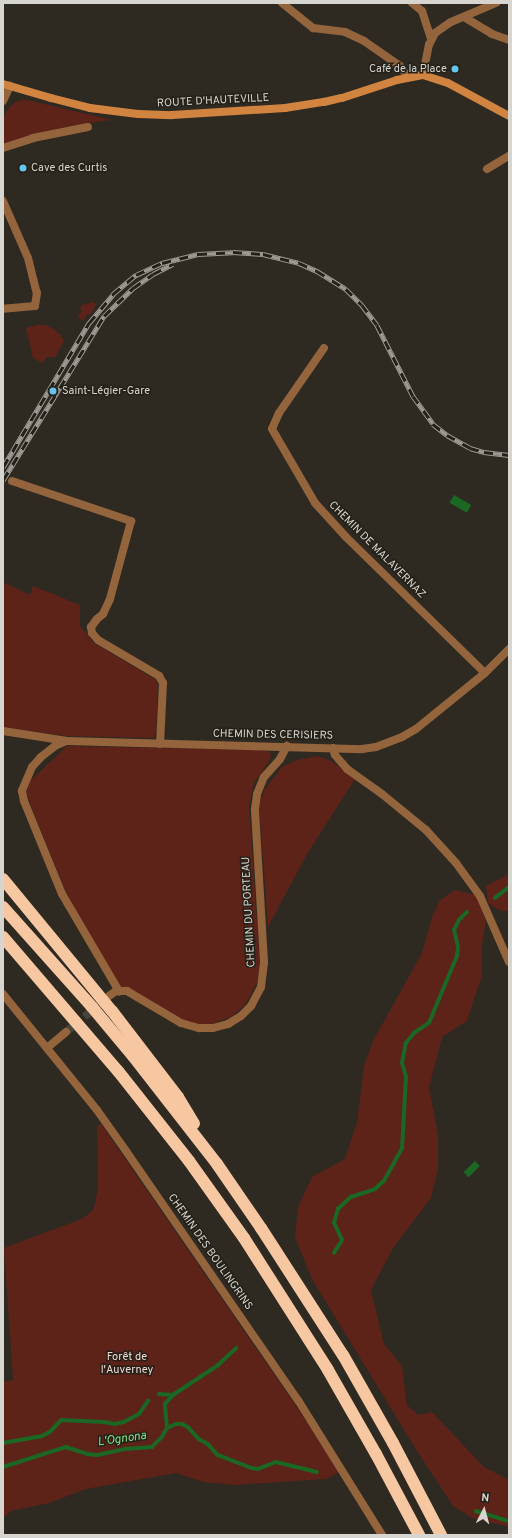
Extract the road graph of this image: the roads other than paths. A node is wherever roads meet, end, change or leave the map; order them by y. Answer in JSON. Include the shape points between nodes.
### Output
{"nodes":[{"id":1,"x":282,"y":3,"type":"edge"},
{"id":2,"x":412,"y":3,"type":"edge"},
{"id":3,"x":496,"y":3,"type":"edge"},
{"id":4,"x":464,"y":17,"type":"junction"},
{"id":5,"x":431,"y":40,"type":"junction"},
{"id":6,"x":509,"y":40,"type":"edge"},
{"id":7,"x":423,"y":75,"type":"junction"},
{"id":8,"x":408,"y":77,"type":"junction"},
{"id":9,"x":7,"y":85,"type":"edge"},
{"id":10,"x":3,"y":101,"type":"edge"},
{"id":11,"x":509,"y":116,"type":"edge"},
{"id":12,"x":88,"y":127,"type":"dead end"},
{"id":13,"x":3,"y":148,"type":"edge"},
{"id":14,"x":509,"y":156,"type":"edge"},
{"id":15,"x":487,"y":169,"type":"dead end"},
{"id":16,"x":3,"y":201,"type":"edge"},
{"id":17,"x":3,"y":309,"type":"edge"},
{"id":18,"x":324,"y":348,"type":"dead end"},
{"id":19,"x":12,"y":481,"type":"dead end"},
{"id":20,"x":509,"y":649,"type":"edge"},
{"id":21,"x":485,"y":673,"type":"junction"},
{"id":22,"x":3,"y":731,"type":"edge"},
{"id":23,"x":67,"y":741,"type":"junction"},
{"id":24,"x":160,"y":744,"type":"junction"},
{"id":25,"x":287,"y":746,"type":"junction"},
{"id":26,"x":333,"y":748,"type":"junction"},
{"id":27,"x":3,"y":879,"type":"edge"},
{"id":28,"x":3,"y":907,"type":"edge"},
{"id":29,"x":3,"y":937,"type":"edge"},
{"id":30,"x":509,"y":962,"type":"edge"},
{"id":31,"x":119,"y":991,"type":"junction"},
{"id":32,"x":3,"y":994,"type":"edge"},
{"id":33,"x":109,"y":996,"type":"tunnel mouth"},
{"id":34,"x":66,"y":1032,"type":"tunnel mouth"},
{"id":35,"x":47,"y":1048,"type":"junction"},
{"id":36,"x":217,"y":1164,"type":"junction"},
{"id":37,"x":382,"y":1535,"type":"edge"},
{"id":38,"x":419,"y":1535,"type":"edge"},
{"id":39,"x":441,"y":1535,"type":"edge"}],
"edges":[{"from":1,"to":8,"type":"street","via":[[313,28],[345,32],[364,41],[402,68]]},
{"from":2,"to":5,"type":"street","via":[[422,11]]},
{"from":3,"to":4,"type":"street"},
{"from":4,"to":5,"type":"street","via":[[441,28]]},
{"from":4,"to":6,"type":"street","via":[[492,34]]},
{"from":5,"to":7,"type":"street"},
{"from":7,"to":8,"type":"main road","name":"ROUTE D'HAUTEVILLE"},
{"from":7,"to":11,"type":"main road","via":[[448,83]]},
{"from":8,"to":9,"type":"main road","name":"ROUTE D'HAUTEVILLE","via":[[324,102],[286,108],[172,115],[90,108]]},
{"from":9,"to":10,"type":"street"},
{"from":12,"to":13,"type":"street","via":[[33,138]]},
{"from":14,"to":15,"type":"street"},
{"from":16,"to":17,"type":"street","via":[[28,258],[37,287],[35,306]]},
{"from":18,"to":21,"type":"street","name":"CHEMIN DE MALAVERNAZ","via":[[278,413],[272,429],[315,503],[352,543]]},
{"from":19,"to":24,"type":"street","via":[[131,521],[110,599],[103,614],[91,627],[98,640],[159,676],[163,683]]},
{"from":20,"to":21,"type":"street","name":"CHEMIN DES CERISIERS"},
{"from":21,"to":26,"type":"street","name":"CHEMIN DES CERISIERS","via":[[416,730],[402,738],[376,747]]},
{"from":22,"to":23,"type":"street","name":"CHEMIN DES CERISIERS"},
{"from":23,"to":24,"type":"street","name":"CHEMIN DES CERISIERS"},
{"from":23,"to":31,"type":"street","via":[[55,746],[32,767],[22,791],[24,801],[62,894]]},
{"from":24,"to":25,"type":"street","name":"CHEMIN DES CERISIERS"},
{"from":25,"to":26,"type":"street","name":"CHEMIN DES CERISIERS"},
{"from":25,"to":31,"type":"street","name":"CHEMIN DU PORTEAU","via":[[280,760],[264,777],[257,794],[255,809],[264,962],[261,986],[252,1006],[228,1024],[198,1028],[181,1023],[134,994]]},
{"from":26,"to":30,"type":"street","via":[[335,755],[347,769],[426,830],[456,862],[480,896]]},
{"from":27,"to":36,"type":"highway","via":[[108,1005],[178,1097]]},
{"from":28,"to":36,"type":"highway","via":[[113,1032]]},
{"from":29,"to":38,"type":"highway","via":[[132,1088],[244,1238],[332,1376]]},
{"from":31,"to":33,"type":"street"},
{"from":32,"to":35,"type":"street","name":"CHEMIN DES BOULINGRINS"},
{"from":34,"to":35,"type":"street"},
{"from":35,"to":37,"type":"street","name":"CHEMIN DES BOULINGRINS","via":[[97,1110],[261,1345],[338,1462]]},
{"from":36,"to":39,"type":"highway","via":[[294,1277],[338,1348],[393,1443]]}]}
